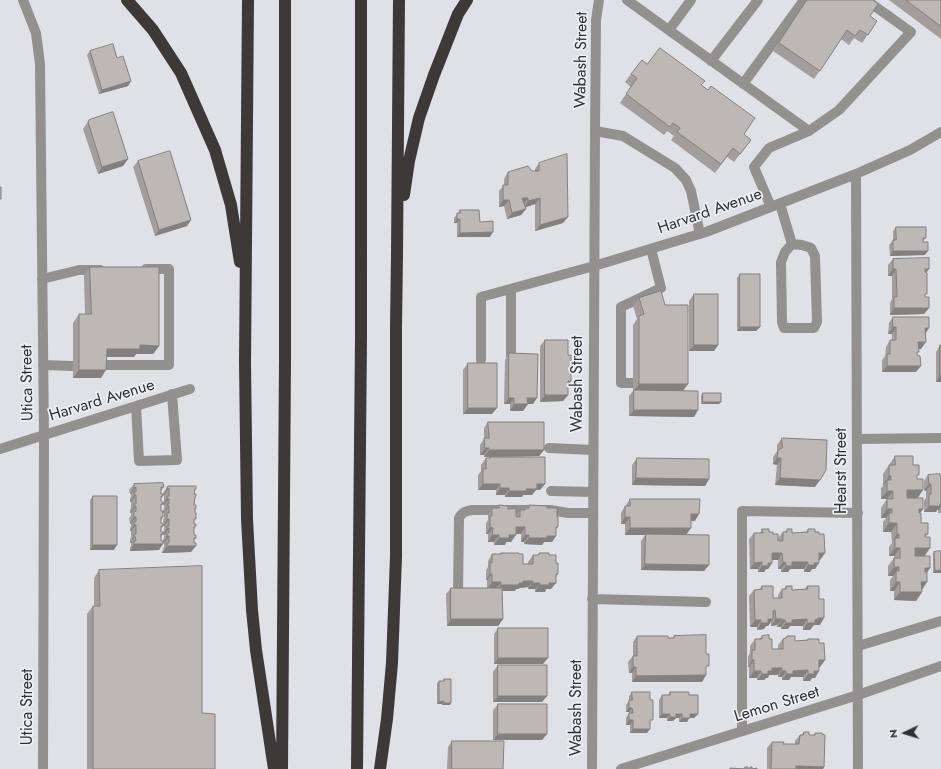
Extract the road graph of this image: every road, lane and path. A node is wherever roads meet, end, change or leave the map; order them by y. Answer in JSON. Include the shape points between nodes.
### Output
{"nodes":[{"id":1,"x":23,"y":0,"type":"edge"},
{"id":2,"x":127,"y":0,"type":"edge"},
{"id":3,"x":248,"y":0,"type":"edge"},
{"id":4,"x":285,"y":0,"type":"edge"},
{"id":5,"x":361,"y":0,"type":"edge"},
{"id":6,"x":399,"y":0,"type":"edge"},
{"id":7,"x":467,"y":0,"type":"edge"},
{"id":8,"x":598,"y":0,"type":"edge"},
{"id":9,"x":627,"y":0,"type":"edge"},
{"id":10,"x":691,"y":0,"type":"edge"},
{"id":11,"x":758,"y":0,"type":"edge"},
{"id":12,"x":804,"y":0,"type":"edge"},
{"id":13,"x":866,"y":0,"type":"edge"},
{"id":14,"x":669,"y":30,"type":"junction"},
{"id":15,"x":711,"y":61,"type":"junction"},
{"id":16,"x":743,"y":84,"type":"junction"},
{"id":17,"x":595,"y":131,"type":"junction"},
{"id":18,"x":809,"y":131,"type":"junction"},
{"id":19,"x":941,"y":132,"type":"edge"},
{"id":20,"x":856,"y":174,"type":"junction"},
{"id":21,"x":775,"y":205,"type":"junction"},
{"id":22,"x":700,"y":234,"type":"junction"},
{"id":23,"x":792,"y":244,"type":"junction"},
{"id":24,"x":651,"y":249,"type":"junction"},
{"id":25,"x":397,"y":254,"type":"junction"},
{"id":26,"x":594,"y":266,"type":"junction"},
{"id":27,"x":109,"y":270,"type":"edge"},
{"id":28,"x":139,"y":270,"type":"edge"},
{"id":29,"x":42,"y":279,"type":"junction"},
{"id":30,"x":660,"y":288,"type":"junction"},
{"id":31,"x":511,"y":289,"type":"junction"},
{"id":32,"x":663,"y":301,"type":"edge"},
{"id":33,"x":511,"y":356,"type":"edge"},
{"id":34,"x":481,"y":360,"type":"dead end"},
{"id":35,"x":245,"y":363,"type":"junction"},
{"id":36,"x":43,"y":365,"type":"junction"},
{"id":37,"x":101,"y":365,"type":"edge"},
{"id":38,"x":73,"y":366,"type":"dead end"},
{"id":39,"x":633,"y":383,"type":"dead end"},
{"id":40,"x":190,"y":389,"type":"dead end"},
{"id":41,"x":172,"y":394,"type":"junction"},
{"id":42,"x":136,"y":406,"type":"junction"},
{"id":43,"x":44,"y":434,"type":"junction"},
{"id":44,"x":941,"y":438,"type":"edge"},
{"id":45,"x":857,"y":439,"type":"junction"},
{"id":46,"x":550,"y":448,"type":"dead end"},
{"id":47,"x":0,"y":449,"type":"edge"},
{"id":48,"x":593,"y":450,"type":"junction"},
{"id":49,"x":551,"y":491,"type":"dead end"},
{"id":50,"x":593,"y":492,"type":"junction"},
{"id":51,"x":593,"y":513,"type":"junction"},
{"id":52,"x":858,"y":513,"type":"junction"},
{"id":53,"x":458,"y":594,"type":"edge"},
{"id":54,"x":592,"y":599,"type":"junction"},
{"id":55,"x":706,"y":602,"type":"dead end"},
{"id":56,"x":941,"y":621,"type":"edge"},
{"id":57,"x":858,"y":646,"type":"junction"},
{"id":58,"x":941,"y":666,"type":"edge"},
{"id":59,"x":858,"y":695,"type":"junction"},
{"id":60,"x":742,"y":731,"type":"junction"},
{"id":61,"x":43,"y":769,"type":"edge"},
{"id":62,"x":274,"y":769,"type":"edge"},
{"id":63,"x":282,"y":769,"type":"edge"},
{"id":64,"x":357,"y":769,"type":"edge"},
{"id":65,"x":380,"y":769,"type":"edge"},
{"id":66,"x":592,"y":769,"type":"edge"},
{"id":67,"x":621,"y":769,"type":"edge"},
{"id":68,"x":858,"y":769,"type":"edge"}],
"edges":[{"from":1,"to":29,"type":"street","name":"Utica Street","via":[[36,33],[40,64]]},
{"from":2,"to":35,"type":"highway","via":[[152,30],[181,73],[214,150],[231,205],[237,241],[242,276]]},
{"from":3,"to":35,"type":"highway"},
{"from":4,"to":63,"type":"highway"},
{"from":5,"to":64,"type":"highway"},
{"from":6,"to":25,"type":"highway"},
{"from":7,"to":25,"type":"highway","via":[[458,14],[419,118],[409,161]]},
{"from":8,"to":17,"type":"street","name":"Wabash Street"},
{"from":9,"to":14,"type":"street"},
{"from":10,"to":14,"type":"street"},
{"from":11,"to":15,"type":"street"},
{"from":12,"to":16,"type":"street"},
{"from":13,"to":18,"type":"street","via":[[910,32],[839,110]]},
{"from":14,"to":15,"type":"street"},
{"from":15,"to":16,"type":"street"},
{"from":16,"to":18,"type":"street"},
{"from":17,"to":22,"type":"street","via":[[623,136],[674,168],[686,180],[691,191]]},
{"from":17,"to":26,"type":"street","name":"Wabash Street"},
{"from":18,"to":21,"type":"street","via":[[769,148],[754,167]]},
{"from":19,"to":20,"type":"street","name":"Harvard Avenue","via":[[910,150]]},
{"from":20,"to":21,"type":"street","name":"Harvard Avenue"},
{"from":20,"to":45,"type":"street","name":"Hearst Street"},
{"from":21,"to":22,"type":"street","name":"Harvard Avenue"},
{"from":21,"to":23,"type":"street"},
{"from":22,"to":24,"type":"street","name":"Harvard Avenue"},
{"from":23,"to":23,"type":"street","via":[[781,262],[782,322],[784,328],[814,328],[817,322],[815,256],[811,248]]},
{"from":24,"to":26,"type":"street","name":"Harvard Avenue"},
{"from":24,"to":30,"type":"street"},
{"from":25,"to":65,"type":"highway","via":[[392,663]]},
{"from":26,"to":31,"type":"street","name":"Harvard Avenue"},
{"from":26,"to":48,"type":"street","name":"Wabash Street"},
{"from":27,"to":29,"type":"street","via":[[79,270]]},
{"from":28,"to":37,"type":"street","via":[[169,269],[169,365]]},
{"from":29,"to":36,"type":"street","name":"Utica Street"},
{"from":30,"to":32,"type":"street"},
{"from":30,"to":39,"type":"street","via":[[622,307],[621,383]]},
{"from":31,"to":33,"type":"street"},
{"from":31,"to":34,"type":"street","name":"Harvard Avenue","via":[[481,297]]},
{"from":35,"to":62,"type":"highway","via":[[252,610]]},
{"from":36,"to":38,"type":"street"},
{"from":36,"to":43,"type":"street","name":"Utica Street"},
{"from":40,"to":41,"type":"street","name":"Harvard Avenue"},
{"from":41,"to":42,"type":"street","name":"Harvard Avenue"},
{"from":41,"to":42,"type":"street","via":[[177,460],[139,461]]},
{"from":42,"to":43,"type":"street","name":"Harvard Avenue"},
{"from":43,"to":47,"type":"street","name":"Harvard Avenue"},
{"from":43,"to":61,"type":"street","name":"Utica Street"},
{"from":44,"to":45,"type":"street"},
{"from":45,"to":52,"type":"street","name":"Hearst Street"},
{"from":46,"to":48,"type":"street"},
{"from":48,"to":50,"type":"street","name":"Wabash Street"},
{"from":49,"to":50,"type":"street"},
{"from":50,"to":51,"type":"street","name":"Wabash Street"},
{"from":51,"to":53,"type":"street","via":[[466,510],[459,518]]},
{"from":51,"to":54,"type":"street","name":"Wabash Street"},
{"from":52,"to":57,"type":"street","name":"Hearst Street"},
{"from":52,"to":60,"type":"street","via":[[742,511]]},
{"from":54,"to":55,"type":"street"},
{"from":54,"to":66,"type":"street","name":"Wabash Street"},
{"from":56,"to":57,"type":"street"},
{"from":57,"to":59,"type":"street","name":"Hearst Street"},
{"from":58,"to":59,"type":"street","name":"Lemon Street"},
{"from":59,"to":60,"type":"street","name":"Lemon Street"},
{"from":59,"to":68,"type":"street","name":"Hearst Street"},
{"from":60,"to":67,"type":"street","name":"Lemon Street"}]}
